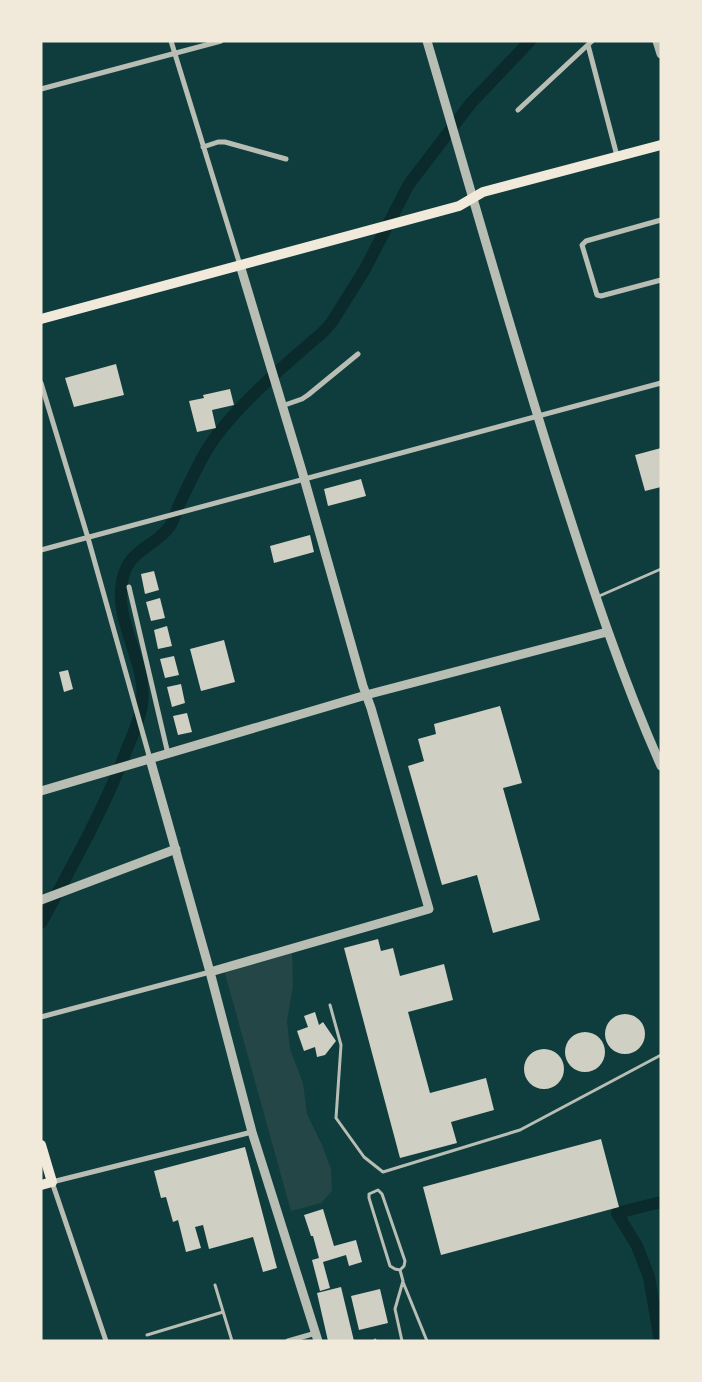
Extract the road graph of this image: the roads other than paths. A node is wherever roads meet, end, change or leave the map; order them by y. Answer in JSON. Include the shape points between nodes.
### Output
{"nodes":[{"id":1,"x":171,"y":41,"type":"edge"},
{"id":2,"x":221,"y":41,"type":"edge"},
{"id":3,"x":427,"y":41,"type":"edge"},
{"id":4,"x":657,"y":41,"type":"edge"},
{"id":5,"x":590,"y":43,"type":"edge"},
{"id":6,"x":174,"y":52,"type":"junction"},
{"id":7,"x":661,"y":54,"type":"edge"},
{"id":8,"x":41,"y":89,"type":"edge"},
{"id":9,"x":518,"y":110,"type":"dead end"},
{"id":10,"x":661,"y":144,"type":"edge"},
{"id":11,"x":204,"y":146,"type":"junction"},
{"id":12,"x":617,"y":156,"type":"junction"},
{"id":13,"x":286,"y":159,"type":"dead end"},
{"id":14,"x":473,"y":199,"type":"junction"},
{"id":15,"x":661,"y":220,"type":"edge"},
{"id":16,"x":240,"y":265,"type":"junction"},
{"id":17,"x":661,"y":280,"type":"edge"},
{"id":18,"x":41,"y":319,"type":"edge"},
{"id":19,"x":358,"y":354,"type":"dead end"},
{"id":20,"x":661,"y":383,"type":"edge"},
{"id":21,"x":41,"y":384,"type":"edge"},
{"id":22,"x":282,"y":406,"type":"junction"},
{"id":23,"x":537,"y":417,"type":"junction"},
{"id":24,"x":304,"y":480,"type":"junction"},
{"id":25,"x":88,"y":538,"type":"junction"},
{"id":26,"x":41,"y":550,"type":"edge"},
{"id":27,"x":661,"y":569,"type":"edge"},
{"id":28,"x":129,"y":587,"type":"dead end"},
{"id":29,"x":596,"y":598,"type":"junction"},
{"id":30,"x":607,"y":632,"type":"junction"},
{"id":31,"x":366,"y":695,"type":"junction"},
{"id":32,"x":168,"y":754,"type":"junction"},
{"id":33,"x":150,"y":759,"type":"junction"},
{"id":34,"x":661,"y":766,"type":"edge"},
{"id":35,"x":41,"y":791,"type":"edge"},
{"id":36,"x":176,"y":849,"type":"junction"},
{"id":37,"x":43,"y":899,"type":"edge"},
{"id":38,"x":210,"y":972,"type":"junction"},
{"id":39,"x":330,"y":1005,"type":"dead end"},
{"id":40,"x":41,"y":1017,"type":"edge"},
{"id":41,"x":661,"y":1055,"type":"edge"},
{"id":42,"x":252,"y":1132,"type":"junction"},
{"id":43,"x":41,"y":1145,"type":"edge"},
{"id":44,"x":52,"y":1182,"type":"junction"},
{"id":45,"x":41,"y":1185,"type":"edge"},
{"id":46,"x":400,"y":1270,"type":"junction"},
{"id":47,"x":403,"y":1281,"type":"junction"},
{"id":48,"x":215,"y":1285,"type":"dead end"},
{"id":49,"x":223,"y":1312,"type":"junction"},
{"id":50,"x":147,"y":1335,"type":"dead end"},
{"id":51,"x":317,"y":1337,"type":"edge"},
{"id":52,"x":106,"y":1341,"type":"edge"},
{"id":53,"x":232,"y":1341,"type":"edge"},
{"id":54,"x":288,"y":1341,"type":"edge"},
{"id":55,"x":402,"y":1341,"type":"edge"},
{"id":56,"x":427,"y":1341,"type":"edge"}],
"edges":[{"from":1,"to":6,"type":"street"},
{"from":2,"to":6,"type":"street"},
{"from":3,"to":14,"type":"street"},
{"from":4,"to":7,"type":"street"},
{"from":5,"to":9,"type":"street"},
{"from":5,"to":12,"type":"street"},
{"from":6,"to":8,"type":"street"},
{"from":6,"to":11,"type":"street"},
{"from":10,"to":12,"type":"main road"},
{"from":11,"to":13,"type":"street","via":[[225,142]]},
{"from":11,"to":16,"type":"street"},
{"from":12,"to":14,"type":"main road","via":[[483,192]]},
{"from":14,"to":16,"type":"main road","via":[[465,204]]},
{"from":14,"to":23,"type":"street"},
{"from":15,"to":17,"type":"street","via":[[586,240],[582,245],[597,295]]},
{"from":16,"to":18,"type":"main road"},
{"from":16,"to":22,"type":"street"},
{"from":19,"to":22,"type":"street","via":[[308,395]]},
{"from":20,"to":23,"type":"street"},
{"from":21,"to":25,"type":"street"},
{"from":22,"to":24,"type":"street"},
{"from":23,"to":24,"type":"street"},
{"from":23,"to":29,"type":"street"},
{"from":24,"to":25,"type":"street"},
{"from":24,"to":31,"type":"street"},
{"from":25,"to":26,"type":"street"},
{"from":25,"to":33,"type":"street"},
{"from":27,"to":29,"type":"lane"},
{"from":28,"to":32,"type":"street"},
{"from":29,"to":30,"type":"street"},
{"from":30,"to":31,"type":"street"},
{"from":30,"to":34,"type":"street"},
{"from":31,"to":32,"type":"street"},
{"from":31,"to":38,"type":"street","via":[[429,909]]},
{"from":32,"to":33,"type":"street"},
{"from":33,"to":35,"type":"street"},
{"from":33,"to":36,"type":"street"},
{"from":36,"to":37,"type":"street"},
{"from":36,"to":38,"type":"street"},
{"from":38,"to":40,"type":"street"},
{"from":38,"to":42,"type":"street"},
{"from":39,"to":41,"type":"lane","via":[[341,1045],[336,1118],[364,1157],[383,1172],[520,1130]]},
{"from":42,"to":44,"type":"street"},
{"from":42,"to":51,"type":"street"},
{"from":43,"to":44,"type":"main road"},
{"from":44,"to":45,"type":"main road"},
{"from":44,"to":52,"type":"street"},
{"from":46,"to":46,"type":"lane","via":[[405,1261],[382,1194],[378,1190],[373,1191],[369,1198],[390,1266]]},
{"from":46,"to":47,"type":"lane"},
{"from":47,"to":55,"type":"lane","via":[[395,1309]]},
{"from":47,"to":56,"type":"lane"},
{"from":48,"to":49,"type":"lane"},
{"from":49,"to":50,"type":"lane"},
{"from":49,"to":53,"type":"lane"},
{"from":51,"to":54,"type":"street"}]}
